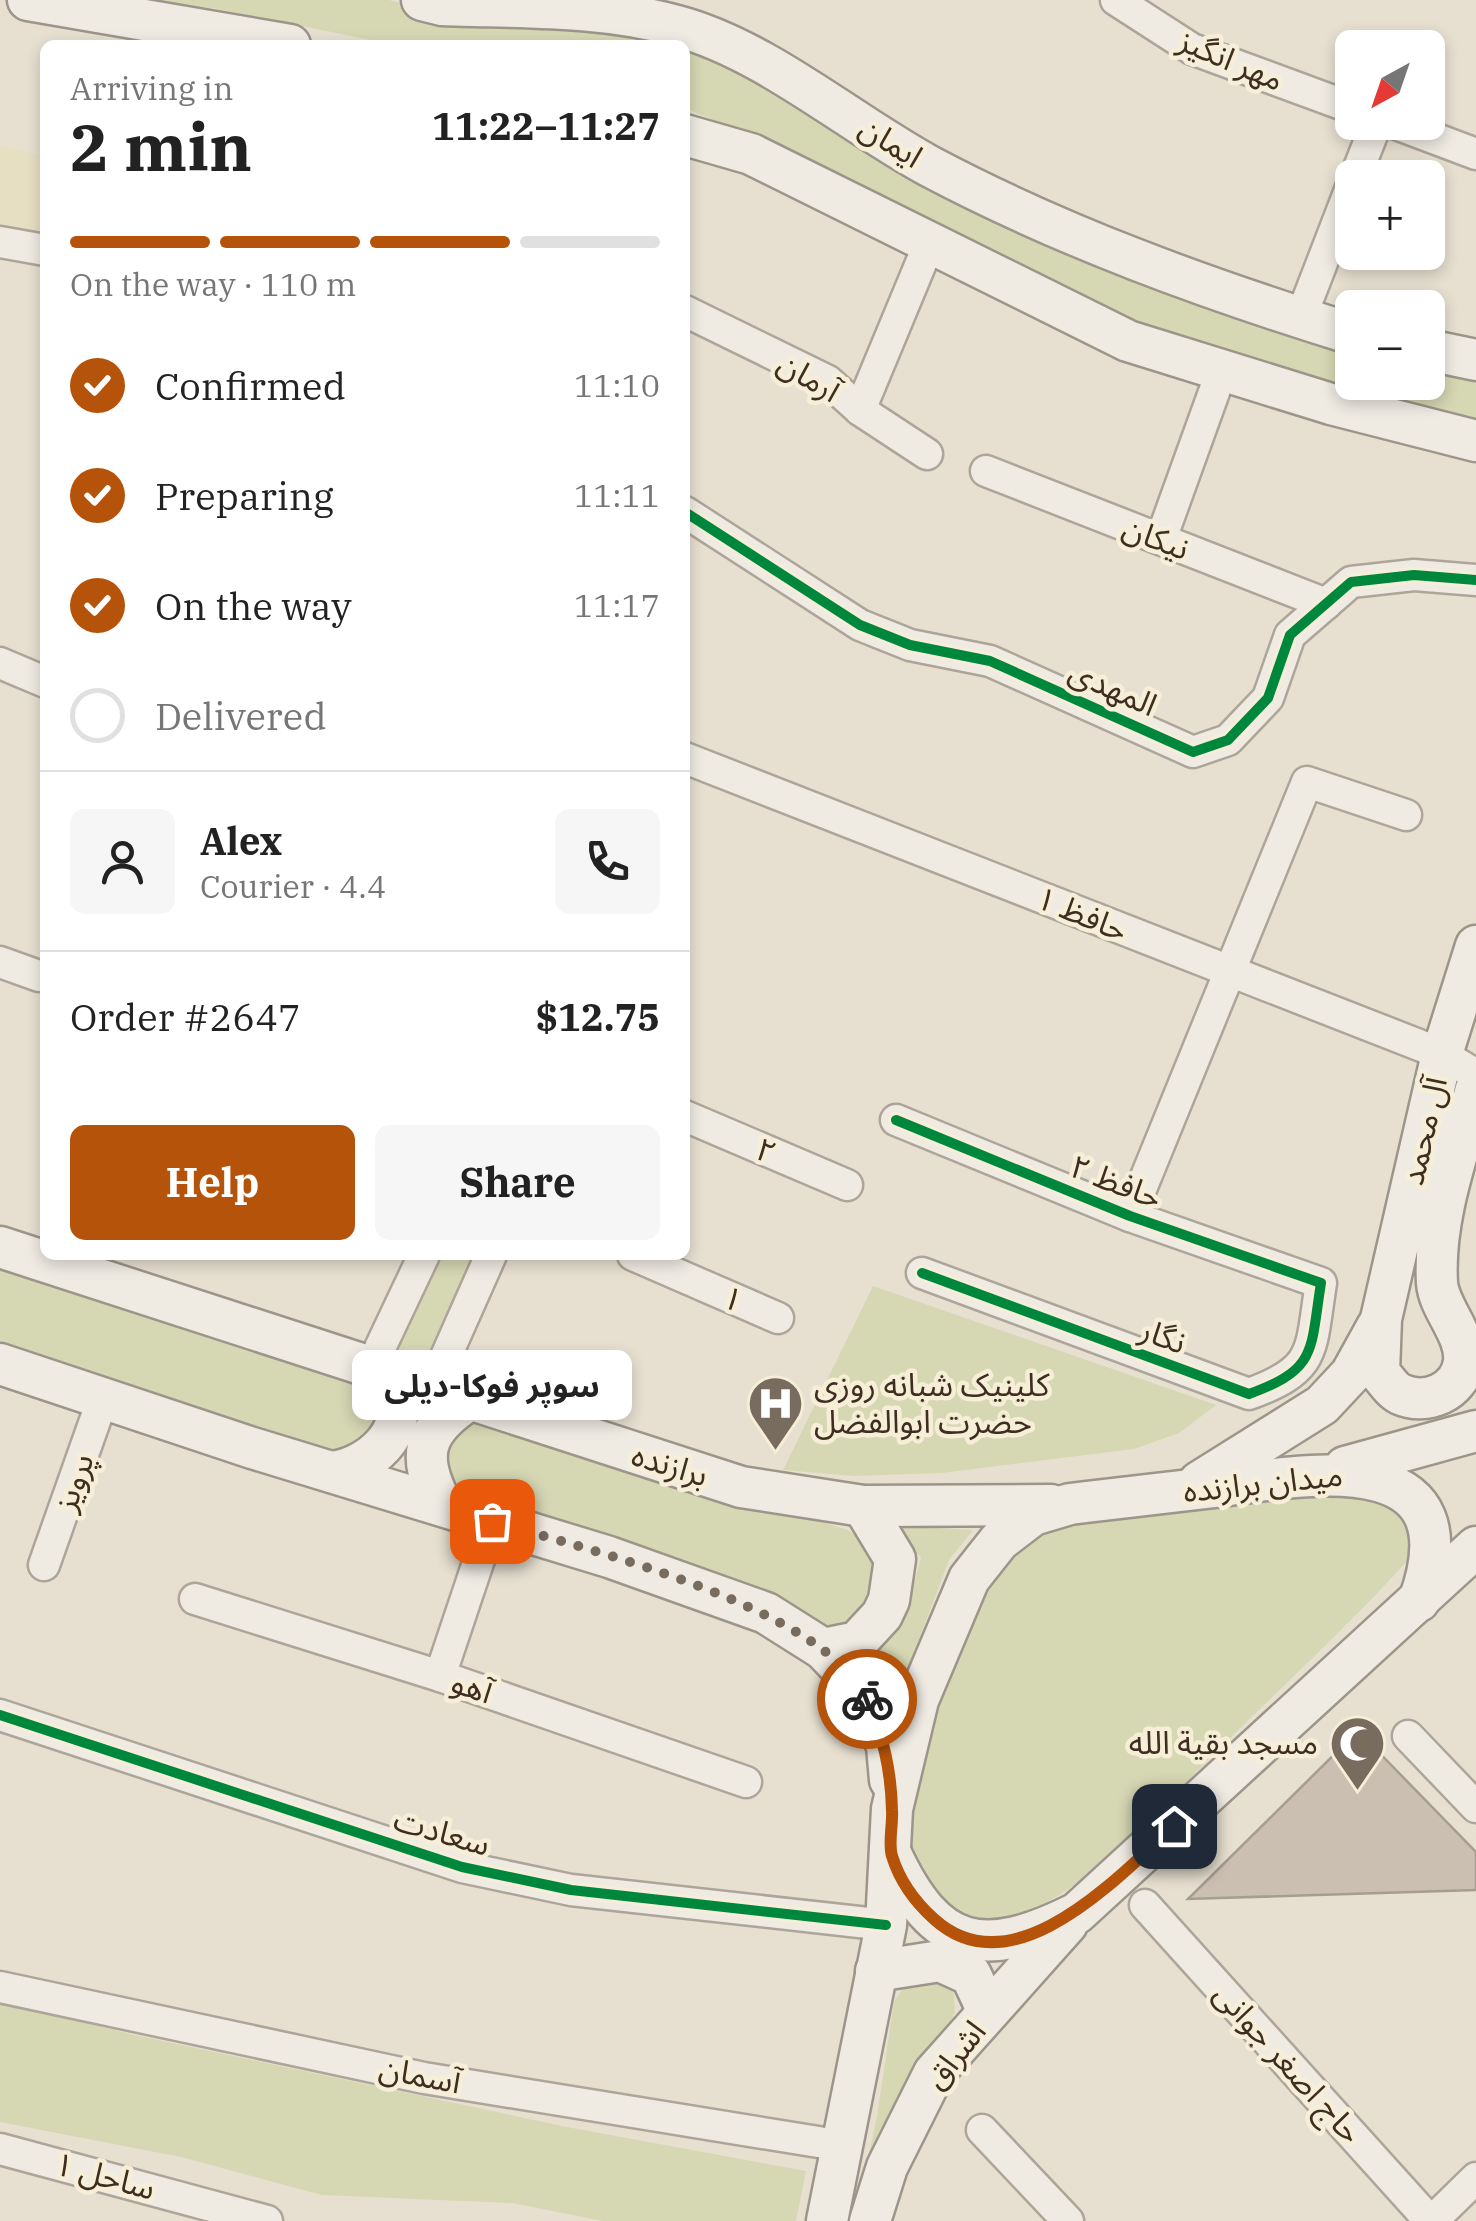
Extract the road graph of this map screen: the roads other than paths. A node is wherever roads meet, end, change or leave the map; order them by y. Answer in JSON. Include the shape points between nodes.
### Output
{"nodes":[{"id":1,"x":28,"y":0,"type":"edge"},
{"id":2,"x":422,"y":0,"type":"edge"},
{"id":3,"x":1116,"y":0,"type":"edge"},
{"id":4,"x":593,"y":5,"type":"edge"},
{"id":5,"x":682,"y":13,"type":"edge"},
{"id":6,"x":261,"y":40,"type":"edge"},
{"id":7,"x":1335,"y":102,"type":"edge"},
{"id":8,"x":690,"y":136,"type":"edge"},
{"id":9,"x":1439,"y":140,"type":"edge"},
{"id":10,"x":1476,"y":154,"type":"edge"},
{"id":11,"x":1335,"y":230,"type":"edge"},
{"id":12,"x":0,"y":242,"type":"edge"},
{"id":13,"x":929,"y":244,"type":"junction"},
{"id":14,"x":40,"y":249,"type":"edge"},
{"id":15,"x":690,"y":312,"type":"edge"},
{"id":16,"x":1302,"y":317,"type":"junction"},
{"id":17,"x":1335,"y":328,"type":"edge"},
{"id":18,"x":1445,"y":354,"type":"edge"},
{"id":19,"x":1476,"y":360,"type":"edge"},
{"id":20,"x":1222,"y":370,"type":"junction"},
{"id":21,"x":860,"y":410,"type":"junction"},
{"id":22,"x":1476,"y":441,"type":"edge"},
{"id":23,"x":927,"y":454,"type":"dead end"},
{"id":24,"x":986,"y":472,"type":"dead end"},
{"id":25,"x":690,"y":515,"type":"edge"},
{"id":26,"x":1161,"y":540,"type":"junction"},
{"id":27,"x":1476,"y":580,"type":"edge"},
{"id":28,"x":1326,"y":604,"type":"junction"},
{"id":29,"x":0,"y":663,"type":"edge"},
{"id":30,"x":40,"y":680,"type":"edge"},
{"id":31,"x":690,"y":760,"type":"edge"},
{"id":32,"x":1406,"y":815,"type":"dead end"},
{"id":33,"x":1476,"y":946,"type":"edge"},
{"id":34,"x":0,"y":962,"type":"edge"},
{"id":35,"x":1228,"y":974,"type":"junction"},
{"id":36,"x":39,"y":976,"type":"dead end"},
{"id":37,"x":1442,"y":1054,"type":"junction"},
{"id":38,"x":1476,"y":1075,"type":"edge"},
{"id":39,"x":1476,"y":1088,"type":"edge"},
{"id":40,"x":690,"y":1118,"type":"edge"},
{"id":41,"x":896,"y":1120,"type":"dead end"},
{"id":42,"x":846,"y":1185,"type":"dead end"},
{"id":43,"x":1130,"y":1216,"type":"junction"},
{"id":44,"x":0,"y":1247,"type":"edge"},
{"id":45,"x":40,"y":1259,"type":"edge"},
{"id":46,"x":44,"y":1260,"type":"edge"},
{"id":47,"x":422,"y":1260,"type":"edge"},
{"id":48,"x":490,"y":1260,"type":"edge"},
{"id":49,"x":645,"y":1260,"type":"edge"},
{"id":50,"x":922,"y":1273,"type":"dead end"},
{"id":51,"x":1321,"y":1283,"type":"joint"},
{"id":52,"x":778,"y":1318,"type":"dead end"},
{"id":53,"x":1381,"y":1319,"type":"junction"},
{"id":54,"x":1466,"y":1338,"type":"edge"},
{"id":55,"x":376,"y":1358,"type":"junction"},
{"id":56,"x":0,"y":1364,"type":"edge"},
{"id":57,"x":450,"y":1394,"type":"junction"},
{"id":58,"x":103,"y":1398,"type":"junction"},
{"id":59,"x":1476,"y":1431,"type":"edge"},
{"id":60,"x":332,"y":1472,"type":"junction"},
{"id":61,"x":1316,"y":1474,"type":"junction"},
{"id":62,"x":1186,"y":1490,"type":"junction"},
{"id":63,"x":1070,"y":1504,"type":"junction"},
{"id":64,"x":442,"y":1506,"type":"junction"},
{"id":65,"x":862,"y":1506,"type":"junction"},
{"id":66,"x":492,"y":1521,"type":"junction"},
{"id":67,"x":1476,"y":1547,"type":"edge"},
{"id":68,"x":44,"y":1565,"type":"dead end"},
{"id":69,"x":195,"y":1599,"type":"dead end"},
{"id":70,"x":1419,"y":1601,"type":"junction"},
{"id":71,"x":824,"y":1648,"type":"junction"},
{"id":72,"x":440,"y":1676,"type":"junction"},
{"id":73,"x":0,"y":1715,"type":"edge"},
{"id":74,"x":1408,"y":1736,"type":"dead end"},
{"id":75,"x":746,"y":1782,"type":"dead end"},
{"id":76,"x":1476,"y":1807,"type":"edge"},
{"id":77,"x":892,"y":1809,"type":"junction"},
{"id":78,"x":891,"y":1854,"type":"junction"},
{"id":79,"x":1145,"y":1905,"type":"dead end"},
{"id":80,"x":1077,"y":1913,"type":"junction"},
{"id":81,"x":886,"y":1925,"type":"junction"},
{"id":82,"x":876,"y":1971,"type":"junction"},
{"id":83,"x":0,"y":1987,"type":"edge"},
{"id":84,"x":988,"y":2012,"type":"junction"},
{"id":85,"x":982,"y":2130,"type":"dead end"},
{"id":86,"x":844,"y":2146,"type":"junction"},
{"id":87,"x":0,"y":2149,"type":"edge"},
{"id":88,"x":1476,"y":2178,"type":"edge"},
{"id":89,"x":268,"y":2221,"type":"edge"},
{"id":90,"x":827,"y":2221,"type":"edge"},
{"id":91,"x":870,"y":2221,"type":"edge"},
{"id":92,"x":1068,"y":2221,"type":"edge"},
{"id":93,"x":1431,"y":2221,"type":"edge"}],
"edges":[{"from":1,"to":6,"type":"main road"},
{"from":2,"to":4,"type":"main road","name":"ایمان","via":[[442,6]]},
{"from":3,"to":7,"type":"street","name":"مهر انگیز","via":[[1192,49]]},
{"from":4,"to":5,"type":"main road","name":"ایمان"},
{"from":5,"to":16,"type":"main road","name":"ایمان","via":[[927,165],[1092,244]]},
{"from":8,"to":13,"type":"main road","via":[[751,154]]},
{"from":9,"to":10,"type":"street"},
{"from":11,"to":16,"type":"street"},
{"from":12,"to":14,"type":"street"},
{"from":13,"to":20,"type":"main road","via":[[1128,342]]},
{"from":13,"to":21,"type":"street"},
{"from":15,"to":21,"type":"street","name":"آرمان","via":[[828,381]]},
{"from":16,"to":17,"type":"main road","name":"ایمان"},
{"from":18,"to":19,"type":"main road"},
{"from":20,"to":22,"type":"main road"},
{"from":20,"to":26,"type":"street"},
{"from":21,"to":23,"type":"street","name":"آرمان"},
{"from":24,"to":26,"type":"street","name":"نیکان"},
{"from":25,"to":28,"type":"street","name":"المهدی","via":[[860,625],[910,645],[990,661],[1194,752],[1228,740],[1268,698],[1290,635]]},
{"from":26,"to":28,"type":"street","name":"نیکان"},
{"from":27,"to":28,"type":"street","name":"المهدی","via":[[1350,582]]},
{"from":29,"to":30,"type":"street"},
{"from":31,"to":35,"type":"street","name":"حافظ ۱"},
{"from":32,"to":35,"type":"street","via":[[1307,782]]},
{"from":33,"to":37,"type":"main road","name":"آل محمد"},
{"from":34,"to":36,"type":"street"},
{"from":35,"to":37,"type":"street","name":"حافظ ۱"},
{"from":35,"to":43,"type":"street"},
{"from":37,"to":38,"type":"street","name":"حافظ ۱"},
{"from":37,"to":53,"type":"main road","name":"آل محمد"},
{"from":39,"to":54,"type":"main road","name":"آل محمد","via":[[1442,1214],[1438,1260],[1437,1288]]},
{"from":40,"to":42,"type":"street","name":"۲"},
{"from":41,"to":43,"type":"street","name":"حافظ ۲"},
{"from":43,"to":51,"type":"street","name":"حافظ ۲"},
{"from":44,"to":45,"type":"main road","name":"برازنده"},
{"from":46,"to":55,"type":"main road","name":"برازنده"},
{"from":47,"to":55,"type":"street"},
{"from":48,"to":57,"type":"street"},
{"from":49,"to":52,"type":"street","name":"۱"},
{"from":50,"to":51,"type":"street","name":"نگار","via":[[1248,1394],[1291,1379],[1310,1348]]},
{"from":53,"to":54,"type":"main road","name":"آل محمد","via":[[1379,1372],[1398,1394],[1428,1400],[1453,1387]]},
{"from":53,"to":62,"type":"main road","via":[[1352,1374],[1322,1405]]},
{"from":55,"to":57,"type":"main road","name":"برازنده"},
{"from":55,"to":60,"type":"main road","via":[[394,1391],[396,1422],[370,1460]]},
{"from":56,"to":58,"type":"main road"},
{"from":57,"to":64,"type":"main road","via":[[428,1442],[428,1478]]},
{"from":57,"to":65,"type":"main road","name":"برازنده","via":[[742,1486]]},
{"from":58,"to":60,"type":"main road"},
{"from":58,"to":68,"type":"street","name":"پرویز"},
{"from":59,"to":61,"type":"main road"},
{"from":60,"to":64,"type":"main road"},
{"from":61,"to":62,"type":"main road","name":"میدان برازنده"},
{"from":61,"to":70,"type":"main road","name":"میدان برازنده","via":[[1362,1474],[1417,1493],[1435,1520],[1436,1547]]},
{"from":62,"to":63,"type":"main road","name":"میدان برازنده"},
{"from":63,"to":65,"type":"main road","name":"برازنده"},
{"from":63,"to":77,"type":"main road","name":"میدان برازنده","via":[[1034,1516],[999,1541],[969,1580],[918,1700]]},
{"from":64,"to":66,"type":"main road"},
{"from":65,"to":71,"type":"main road","via":[[895,1559],[889,1600],[857,1642]]},
{"from":66,"to":71,"type":"main road","via":[[766,1614]]},
{"from":66,"to":72,"type":"street"},
{"from":67,"to":70,"type":"main road"},
{"from":69,"to":72,"type":"street","name":"آهو"},
{"from":70,"to":80,"type":"main road","name":"میدان برازنده"},
{"from":71,"to":77,"type":"main road","via":[[865,1693],[887,1746]]},
{"from":72,"to":75,"type":"street","name":"آهو"},
{"from":73,"to":81,"type":"street","name":"سعادت","via":[[462,1866],[572,1890]]},
{"from":74,"to":76,"type":"street"},
{"from":77,"to":78,"type":"main road","name":"میدان برازنده"},
{"from":78,"to":80,"type":"main road","name":"میدان برازنده","via":[[912,1900],[950,1934],[982,1941],[1032,1935]]},
{"from":78,"to":81,"type":"main road"},
{"from":79,"to":93,"type":"street","name":"حاج اصغر جوانی"},
{"from":80,"to":84,"type":"main road","name":"اشراق"},
{"from":81,"to":82,"type":"main road"},
{"from":82,"to":84,"type":"main road","via":[[940,1960],[971,1974]]},
{"from":82,"to":86,"type":"main road"},
{"from":83,"to":86,"type":"street","name":"آسمان","via":[[424,2078]]},
{"from":84,"to":91,"type":"main road","name":"اشراق","via":[[934,2073],[887,2167]]},
{"from":85,"to":92,"type":"street"},
{"from":86,"to":90,"type":"main road"},
{"from":87,"to":89,"type":"street","name":"ساحل ۱"},
{"from":88,"to":93,"type":"street"}]}
